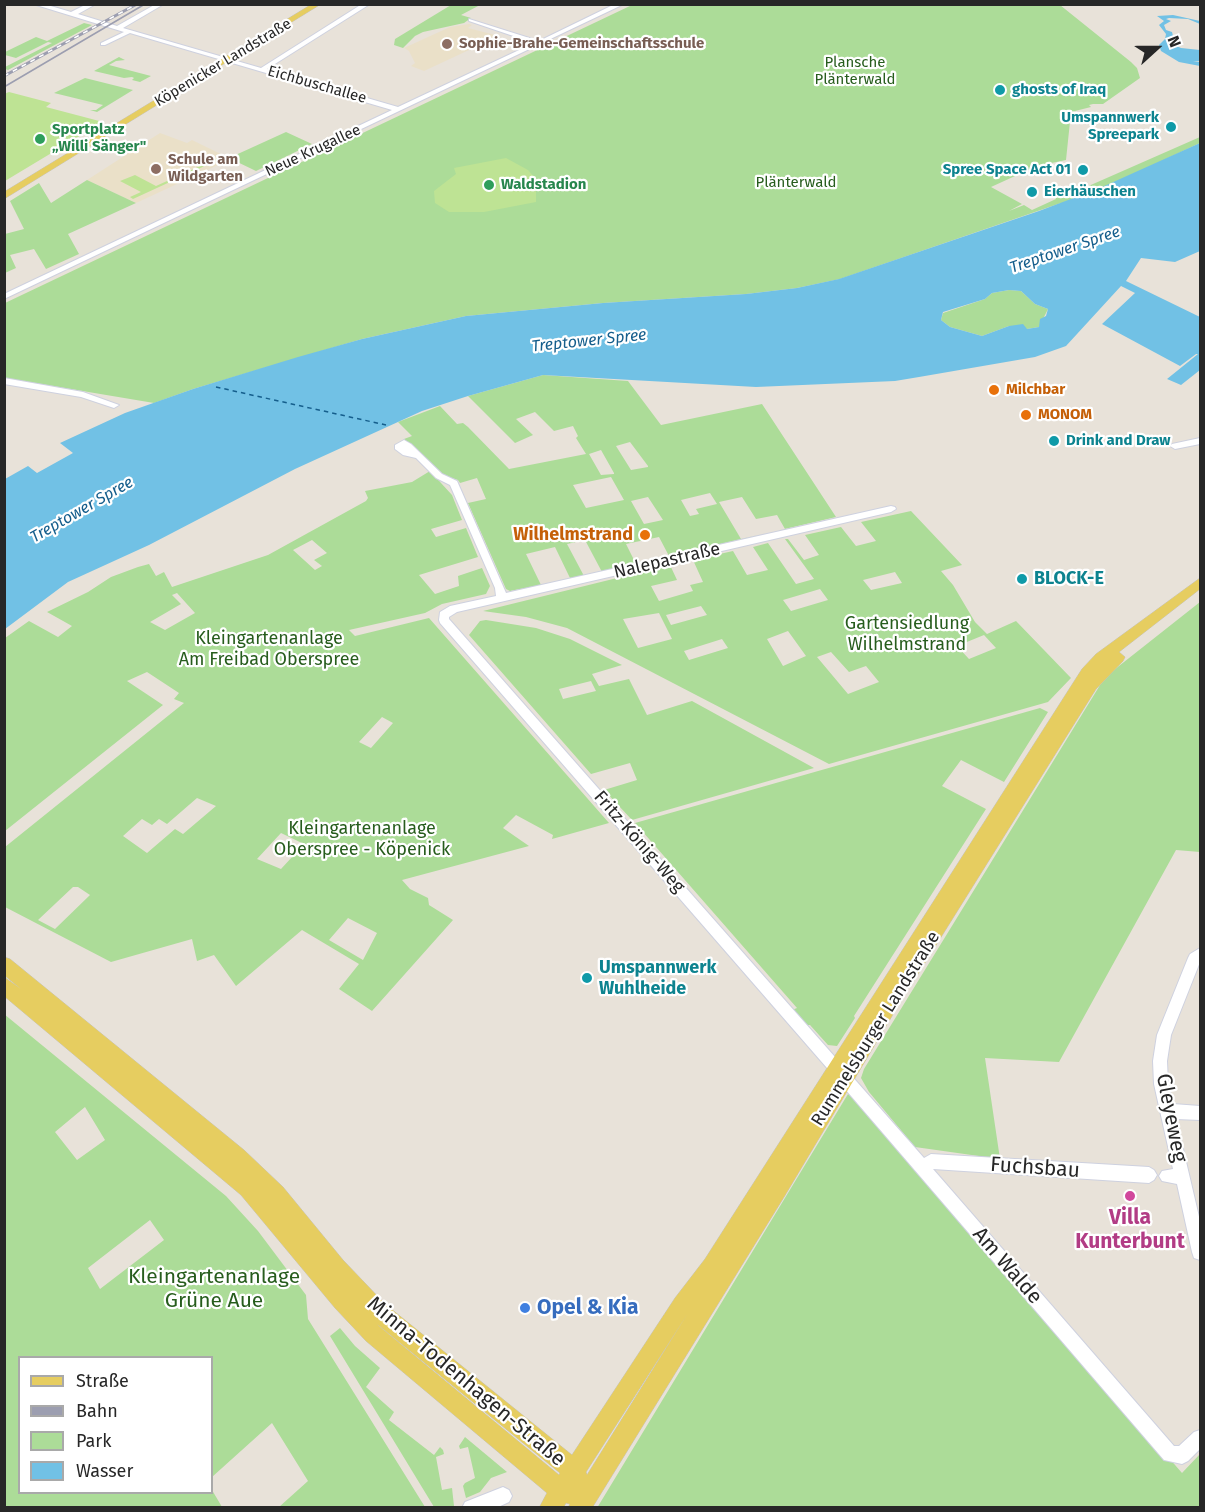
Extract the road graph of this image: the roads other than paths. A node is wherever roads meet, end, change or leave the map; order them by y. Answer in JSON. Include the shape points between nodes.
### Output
{"nodes":[{"id":1,"x":36,"y":4,"type":"edge"},
{"id":2,"x":93,"y":4,"type":"edge"},
{"id":3,"x":161,"y":4,"type":"edge"},
{"id":4,"x":306,"y":4,"type":"edge"},
{"id":5,"x":318,"y":4,"type":"edge"},
{"id":6,"x":367,"y":4,"type":"edge"},
{"id":7,"x":621,"y":4,"type":"edge"},
{"id":8,"x":73,"y":15,"type":"junction"},
{"id":9,"x":471,"y":21,"type":"dead end"},
{"id":10,"x":118,"y":28,"type":"junction"},
{"id":11,"x":130,"y":31,"type":"junction"},
{"id":12,"x":540,"y":43,"type":"junction"},
{"id":13,"x":103,"y":44,"type":"dead end"},
{"id":14,"x":224,"y":58,"type":"junction"},
{"id":15,"x":262,"y":70,"type":"junction"},
{"id":16,"x":399,"y":110,"type":"junction"},
{"id":17,"x":4,"y":188,"type":"edge"},
{"id":18,"x":4,"y":196,"type":"edge"},
{"id":19,"x":4,"y":297,"type":"edge"},
{"id":20,"x":4,"y":381,"type":"edge"},
{"id":21,"x":114,"y":405,"type":"dead end"},
{"id":22,"x":1200,"y":441,"type":"edge"},
{"id":23,"x":1175,"y":446,"type":"dead end"},
{"id":24,"x":419,"y":456,"type":"dead end"},
{"id":25,"x":891,"y":509,"type":"dead end"},
{"id":26,"x":1200,"y":583,"type":"edge"},
{"id":27,"x":1200,"y":594,"type":"edge"},
{"id":28,"x":502,"y":599,"type":"junction"},
{"id":29,"x":444,"y":615,"type":"joint"},
{"id":30,"x":1200,"y":954,"type":"edge"},
{"id":31,"x":4,"y":964,"type":"edge"},
{"id":32,"x":4,"y":985,"type":"edge"},
{"id":33,"x":841,"y":1073,"type":"junction"},
{"id":34,"x":1168,"y":1111,"type":"junction"},
{"id":35,"x":1200,"y":1113,"type":"edge"},
{"id":36,"x":923,"y":1168,"type":"junction"},
{"id":37,"x":1149,"y":1175,"type":"dead end"},
{"id":38,"x":1199,"y":1243,"type":"edge"},
{"id":39,"x":1200,"y":1438,"type":"edge"},
{"id":40,"x":574,"y":1471,"type":"junction"},
{"id":41,"x":503,"y":1496,"type":"dead end"},
{"id":42,"x":556,"y":1499,"type":"edge"},
{"id":43,"x":582,"y":1502,"type":"edge"},
{"id":44,"x":471,"y":1508,"type":"edge"}],
"edges":[{"from":1,"to":8,"type":"street","name":"Eichbuschallee"},
{"from":2,"to":8,"type":"street"},
{"from":3,"to":10,"type":"street"},
{"from":4,"to":14,"type":"main road","name":"Köpenicker Landstraße"},
{"from":5,"to":14,"type":"main road","name":"Köpenicker Landstraße"},
{"from":6,"to":15,"type":"street"},
{"from":7,"to":12,"type":"street","name":"Neue Krugallee"},
{"from":8,"to":10,"type":"street","name":"Eichbuschallee"},
{"from":9,"to":12,"type":"street"},
{"from":10,"to":11,"type":"street","name":"Eichbuschallee"},
{"from":11,"to":13,"type":"street"},
{"from":11,"to":14,"type":"street","name":"Eichbuschallee"},
{"from":12,"to":16,"type":"street","name":"Neue Krugallee"},
{"from":14,"to":15,"type":"street","name":"Eichbuschallee"},
{"from":14,"to":17,"type":"main road","name":"Köpenicker Landstraße"},
{"from":14,"to":18,"type":"main road","name":"Köpenicker Landstraße"},
{"from":15,"to":16,"type":"street","name":"Eichbuschallee"},
{"from":16,"to":19,"type":"street","name":"Neue Krugallee"},
{"from":20,"to":21,"type":"street","via":[[83,395]]},
{"from":22,"to":23,"type":"street"},
{"from":24,"to":28,"type":"street","via":[[439,477],[458,488]]},
{"from":25,"to":28,"type":"street","name":"Nalepastraße"},
{"from":26,"to":33,"type":"main road","name":"Rummelsburger Landstraße","via":[[1101,658],[1087,673]]},
{"from":27,"to":33,"type":"main road","name":"Rummelsburger Landstraße","via":[[1120,655],[1091,685]]},
{"from":28,"to":29,"type":"street","name":"Nalepastraße","via":[[454,609]]},
{"from":29,"to":33,"type":"street","name":"Fritz-König-Weg","via":[[449,626]]},
{"from":30,"to":34,"type":"street","name":"Gleyeweg","via":[[1164,1035],[1161,1084]]},
{"from":31,"to":40,"type":"main road","name":"Minna-Todenhagen-Straße","via":[[257,1175],[378,1311]]},
{"from":32,"to":42,"type":"main road","name":"Minna-Todenhagen-Straße","via":[[224,1166],[271,1213],[373,1334]]},
{"from":33,"to":36,"type":"street","name":"Am Walde"},
{"from":33,"to":40,"type":"main road","name":"Rummelsburger Landstraße"},
{"from":33,"to":43,"type":"main road","name":"Rummelsburger Landstraße"},
{"from":34,"to":35,"type":"street"},
{"from":34,"to":38,"type":"street","name":"Gleyeweg","via":[[1175,1177]]},
{"from":36,"to":37,"type":"street","name":"Fuchsbau","via":[[931,1161]]},
{"from":36,"to":39,"type":"street","name":"Am Walde","via":[[1170,1454],[1182,1455]]},
{"from":40,"to":42,"type":"main road","name":"Rummelsburger Landstraße"},
{"from":40,"to":43,"type":"main road","name":"Minna-Todenhagen-Straße"},
{"from":41,"to":44,"type":"street"},
{"from":42,"to":43,"type":"main road","name":"Minna-Todenhagen-Straße"}]}
